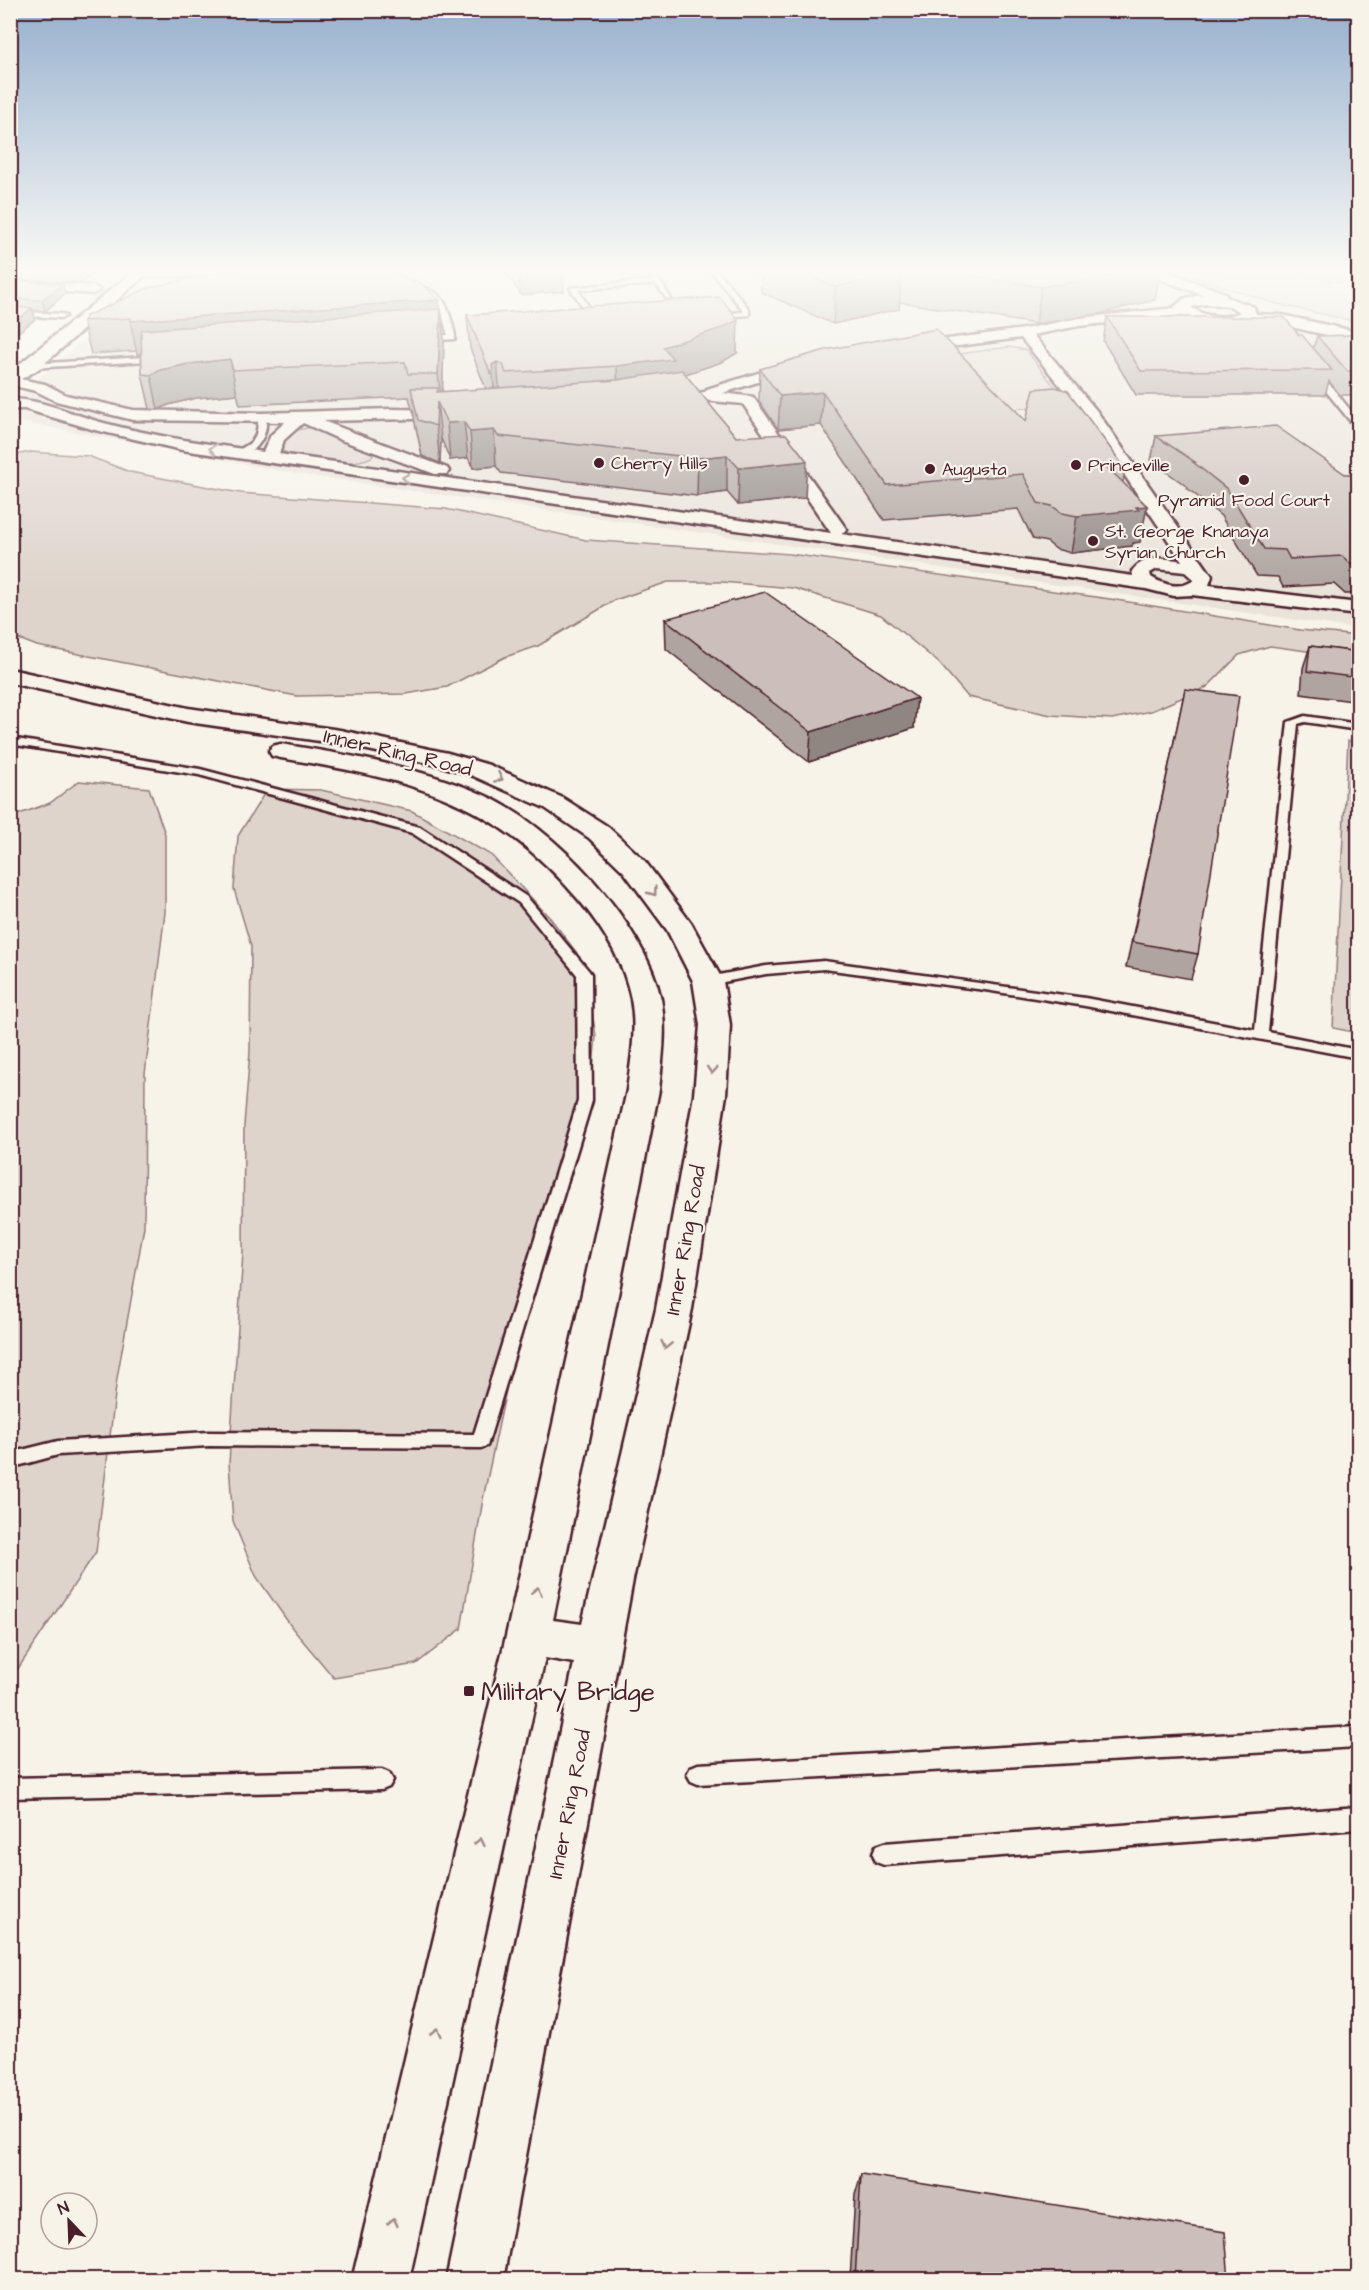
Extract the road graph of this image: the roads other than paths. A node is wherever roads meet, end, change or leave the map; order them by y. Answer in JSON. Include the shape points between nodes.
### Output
{"nodes":[{"id":1,"x":764,"y":377,"type":"edge"},
{"id":2,"x":788,"y":377,"type":"edge"},
{"id":3,"x":1060,"y":377,"type":"edge"},
{"id":4,"x":1319,"y":377,"type":"edge"},
{"id":5,"x":10,"y":380,"type":"edge"},
{"id":6,"x":702,"y":396,"type":"junction"},
{"id":7,"x":748,"y":400,"type":"junction"},
{"id":8,"x":10,"y":404,"type":"edge"},
{"id":9,"x":649,"y":404,"type":"edge"},
{"id":10,"x":302,"y":417,"type":"junction"},
{"id":11,"x":262,"y":418,"type":"junction"},
{"id":12,"x":1359,"y":426,"type":"edge"},
{"id":13,"x":395,"y":442,"type":"junction"},
{"id":14,"x":238,"y":453,"type":"junction"},
{"id":15,"x":270,"y":458,"type":"junction"},
{"id":16,"x":335,"y":467,"type":"junction"},
{"id":17,"x":1163,"y":522,"type":"junction"},
{"id":18,"x":838,"y":530,"type":"junction"},
{"id":19,"x":1159,"y":563,"type":"junction"},
{"id":20,"x":1145,"y":580,"type":"junction"},
{"id":21,"x":1198,"y":580,"type":"junction"},
{"id":22,"x":1359,"y":599,"type":"edge"},
{"id":23,"x":1359,"y":609,"type":"edge"},
{"id":24,"x":10,"y":676,"type":"edge"},
{"id":25,"x":10,"y":699,"type":"edge"},
{"id":26,"x":1359,"y":727,"type":"edge"},
{"id":27,"x":10,"y":741,"type":"edge"},
{"id":28,"x":708,"y":981,"type":"junction"},
{"id":29,"x":1261,"y":1036,"type":"junction"},
{"id":30,"x":1359,"y":1054,"type":"edge"},
{"id":31,"x":10,"y":1461,"type":"edge"},
{"id":32,"x":528,"y":1636,"type":"junction"},
{"id":33,"x":600,"y":1647,"type":"junction"},
{"id":34,"x":1359,"y":1737,"type":"edge"},
{"id":35,"x":698,"y":1774,"type":"dead end"},
{"id":36,"x":382,"y":1780,"type":"dead end"},
{"id":37,"x":10,"y":1788,"type":"edge"},
{"id":38,"x":1359,"y":1818,"type":"edge"},
{"id":39,"x":884,"y":1854,"type":"dead end"},
{"id":40,"x":380,"y":2280,"type":"edge"},
{"id":41,"x":474,"y":2280,"type":"edge"}],
"edges":[{"from":1,"to":6,"type":"street"},
{"from":2,"to":7,"type":"street","via":[[749,394]]},
{"from":3,"to":17,"type":"street","via":[[1091,413]]},
{"from":4,"to":12,"type":"lane"},
{"from":5,"to":11,"type":"street","via":[[40,387],[62,398],[134,415]]},
{"from":6,"to":7,"type":"street"},
{"from":6,"to":9,"type":"street"},
{"from":7,"to":18,"type":"street"},
{"from":14,"to":8,"type":"street","one_way":true,"via":[[182,445],[100,427],[26,404]]},
{"from":10,"to":11,"type":"street"},
{"from":10,"to":13,"type":"street","via":[[347,437]]},
{"from":10,"to":13,"type":"street","via":[[464,417],[424,424]]},
{"from":10,"to":15,"type":"street","via":[[277,436]]},
{"from":11,"to":14,"type":"lane","via":[[264,429],[259,439]]},
{"from":13,"to":16,"type":"street","via":[[374,462]]},
{"from":13,"to":18,"type":"street","via":[[454,476],[693,506]]},
{"from":14,"to":15,"type":"street"},
{"from":15,"to":16,"type":"street"},
{"from":20,"to":16,"type":"street","one_way":true,"via":[[986,562]]},
{"from":17,"to":19,"type":"street"},
{"from":17,"to":21,"type":"street"},
{"from":18,"to":20,"type":"street"},
{"from":19,"to":20,"type":"street","via":[[1144,567]]},
{"from":19,"to":21,"type":"street","via":[[1180,564]]},
{"from":20,"to":21,"type":"street","via":[[1171,590]]},
{"from":21,"to":22,"type":"street"},
{"from":21,"to":23,"type":"street"},
{"from":24,"to":28,"type":"main road","name":"Inner Ring Road","one_way":true,"via":[[188,715],[340,737],[480,770],[554,803],[598,832],[634,866],[681,928]]},
{"from":32,"to":25,"type":"main road","name":"Inner Ring Road","one_way":true,"via":[[643,1090],[649,1030],[647,1008],[638,969],[624,940],[582,884],[541,847],[498,813],[455,793],[322,758]]},
{"from":26,"to":29,"type":"lane","via":[[1293,722]]},
{"from":27,"to":31,"type":"lane","via":[[200,772],[416,830],[523,900],[584,974],[585,1101],[481,1441],[209,1439],[58,1448]]},
{"from":28,"to":29,"type":"lane","via":[[824,965],[985,986]]},
{"from":28,"to":33,"type":"main road","name":"Inner Ring Road","one_way":true,"via":[[715,1025],[710,1095],[674,1309]]},
{"from":29,"to":30,"type":"lane"},
{"from":32,"to":33,"type":"main road"},
{"from":40,"to":32,"type":"main road","name":"Inner Ring Road","one_way":true},
{"from":33,"to":41,"type":"main road","name":"Inner Ring Road"},
{"from":34,"to":35,"type":"lane"},
{"from":36,"to":37,"type":"lane"},
{"from":38,"to":39,"type":"lane"}]}
